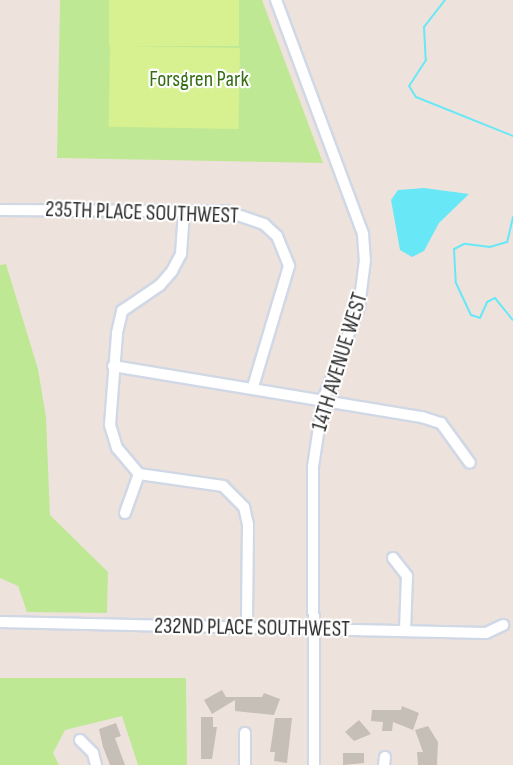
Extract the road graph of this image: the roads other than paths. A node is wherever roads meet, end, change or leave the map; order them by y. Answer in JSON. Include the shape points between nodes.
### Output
{"nodes":[{"id":1,"x":276,"y":0,"type":"edge"},
{"id":2,"x":0,"y":210,"type":"edge"},
{"id":3,"x":184,"y":211,"type":"junction"},
{"id":4,"x":113,"y":366,"type":"junction"},
{"id":5,"x":253,"y":387,"type":"junction"},
{"id":6,"x":323,"y":400,"type":"junction"},
{"id":7,"x":470,"y":463,"type":"dead end"},
{"id":8,"x":140,"y":474,"type":"junction"},
{"id":9,"x":125,"y":513,"type":"dead end"},
{"id":10,"x":393,"y":558,"type":"dead end"},
{"id":11,"x":0,"y":622,"type":"edge"},
{"id":12,"x":503,"y":625,"type":"dead end"},
{"id":13,"x":247,"y":628,"type":"junction"},
{"id":14,"x":314,"y":628,"type":"junction"},
{"id":15,"x":405,"y":631,"type":"junction"},
{"id":16,"x":245,"y":733,"type":"dead end"},
{"id":17,"x":80,"y":740,"type":"dead end"},
{"id":18,"x":96,"y":765,"type":"edge"},
{"id":19,"x":245,"y":765,"type":"edge"},
{"id":20,"x":314,"y":765,"type":"edge"}],
"edges":[{"from":1,"to":6,"type":"street","name":"14TH AVENUE WEST","via":[[363,234],[359,307]]},
{"from":2,"to":3,"type":"street","name":"235TH PLACE SOUTHWEST"},
{"from":3,"to":4,"type":"street","via":[[181,254],[160,285],[122,311]]},
{"from":3,"to":5,"type":"street","name":"235TH PLACE SOUTHWEST","via":[[249,216],[277,236],[289,267],[287,283]]},
{"from":4,"to":5,"type":"street"},
{"from":4,"to":8,"type":"street","via":[[110,425],[117,448]]},
{"from":5,"to":6,"type":"street"},
{"from":6,"to":7,"type":"street","via":[[441,423]]},
{"from":6,"to":14,"type":"street","name":"14TH AVENUE WEST","via":[[313,466]]},
{"from":8,"to":9,"type":"street"},
{"from":8,"to":13,"type":"street","via":[[223,486],[234,494],[248,524]]},
{"from":10,"to":15,"type":"street","via":[[407,576]]},
{"from":11,"to":13,"type":"street","name":"232ND PLACE SOUTHWEST"},
{"from":12,"to":15,"type":"street","name":"232ND PLACE SOUTHWEST","via":[[486,633]]},
{"from":13,"to":14,"type":"street","name":"232ND PLACE SOUTHWEST"},
{"from":14,"to":15,"type":"street","name":"232ND PLACE SOUTHWEST"},
{"from":14,"to":20,"type":"street","name":"14TH AVENUE WEST"},
{"from":16,"to":19,"type":"street"},
{"from":17,"to":18,"type":"street","via":[[93,753]]}]}
